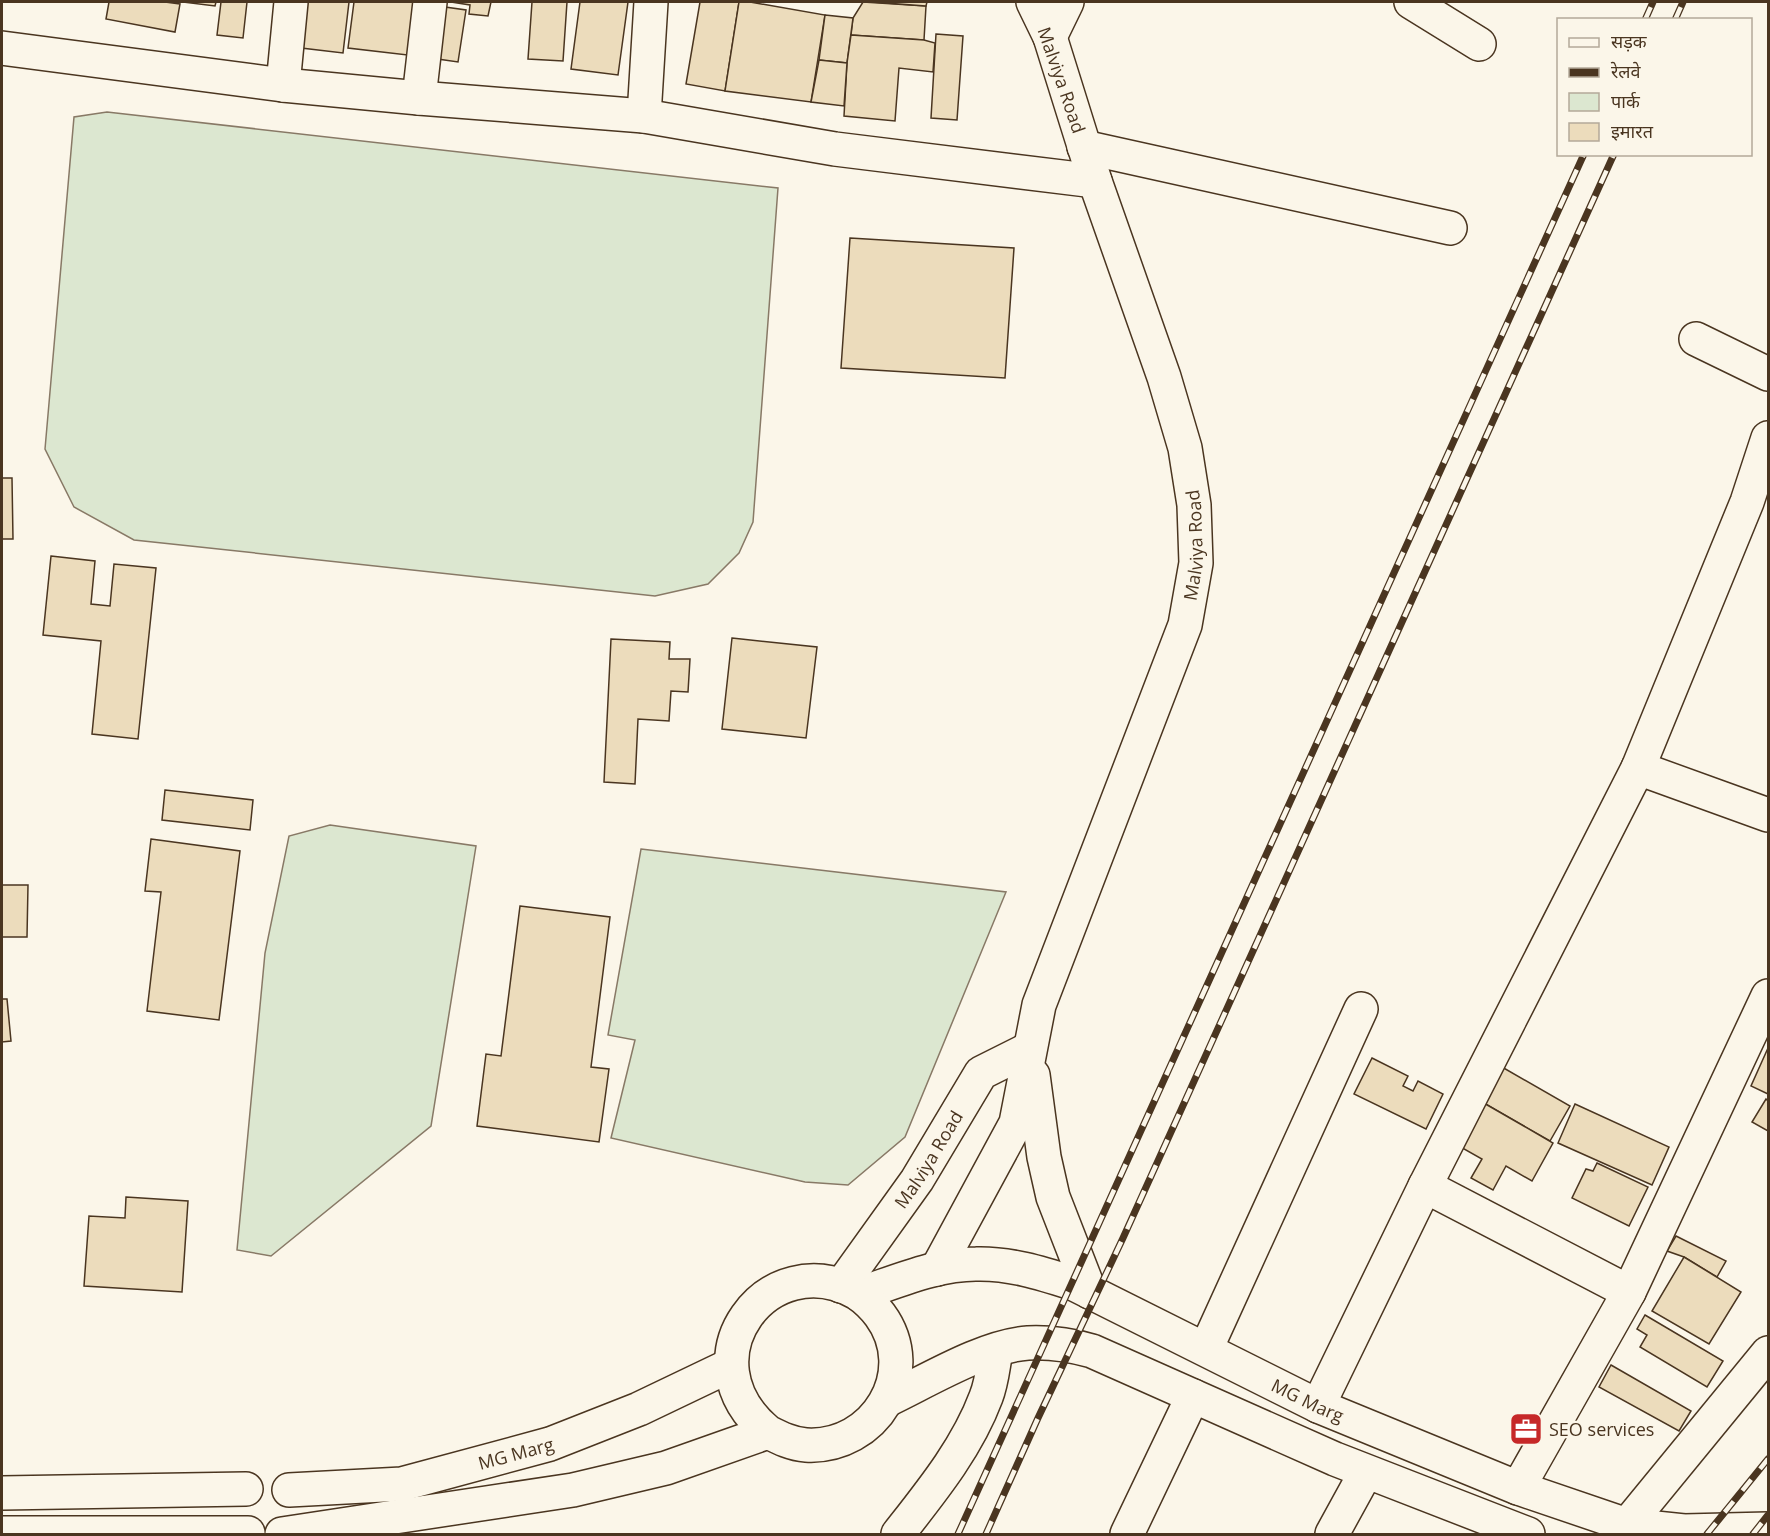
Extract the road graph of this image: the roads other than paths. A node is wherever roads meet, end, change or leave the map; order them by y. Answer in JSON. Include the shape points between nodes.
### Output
{"nodes":[{"id":1,"x":291,"y":2,"type":"edge"},
{"id":2,"x":430,"y":2,"type":"edge"},
{"id":3,"x":651,"y":2,"type":"edge"},
{"id":4,"x":1033,"y":2,"type":"edge"},
{"id":5,"x":1067,"y":2,"type":"edge"},
{"id":6,"x":1411,"y":2,"type":"edge"},
{"id":7,"x":1050,"y":37,"type":"junction"},
{"id":8,"x":1479,"y":44,"type":"dead end"},
{"id":9,"x":2,"y":48,"type":"edge"},
{"id":10,"x":283,"y":85,"type":"junction"},
{"id":11,"x":419,"y":98,"type":"junction"},
{"id":12,"x":644,"y":116,"type":"junction"},
{"id":13,"x":1084,"y":147,"type":"junction"},
{"id":14,"x":1095,"y":181,"type":"junction"},
{"id":15,"x":1450,"y":228,"type":"dead end"},
{"id":16,"x":1696,"y":339,"type":"dead end"},
{"id":17,"x":1768,"y":374,"type":"edge"},
{"id":18,"x":1768,"y":438,"type":"edge"},
{"id":19,"x":1638,"y":768,"type":"junction"},
{"id":20,"x":1768,"y":815,"type":"edge"},
{"id":21,"x":1768,"y":996,"type":"edge"},
{"id":22,"x":1361,"y":1009,"type":"dead end"},
{"id":23,"x":1029,"y":1049,"type":"junction"},
{"id":24,"x":1425,"y":1186,"type":"junction"},
{"id":25,"x":937,"y":1269,"type":"junction"},
{"id":26,"x":850,"y":1290,"type":"junction"},
{"id":27,"x":1090,"y":1292,"type":"junction"},
{"id":28,"x":1629,"y":1292,"type":"junction"},
{"id":29,"x":1206,"y":1349,"type":"junction"},
{"id":30,"x":996,"y":1351,"type":"junction"},
{"id":31,"x":1768,"y":1353,"type":"edge"},
{"id":32,"x":731,"y":1365,"type":"junction"},
{"id":33,"x":1193,"y":1396,"type":"junction"},
{"id":34,"x":887,"y":1400,"type":"junction"},
{"id":35,"x":1318,"y":1406,"type":"junction"},
{"id":36,"x":768,"y":1432,"type":"junction"},
{"id":37,"x":1366,"y":1472,"type":"junction"},
{"id":38,"x":1518,"y":1488,"type":"junction"},
{"id":39,"x":246,"y":1489,"type":"junction"},
{"id":40,"x":289,"y":1490,"type":"junction"},
{"id":41,"x":2,"y":1493,"type":"edge"},
{"id":42,"x":1627,"y":1525,"type":"junction"},
{"id":43,"x":1768,"y":1529,"type":"edge"},
{"id":44,"x":2,"y":1533,"type":"edge"},
{"id":45,"x":250,"y":1534,"type":"edge"},
{"id":46,"x":282,"y":1534,"type":"edge"},
{"id":47,"x":898,"y":1534,"type":"edge"},
{"id":48,"x":1127,"y":1534,"type":"edge"},
{"id":49,"x":1332,"y":1534,"type":"edge"},
{"id":50,"x":1528,"y":1534,"type":"edge"}],
"edges":[{"from":1,"to":10,"type":"street"},
{"from":2,"to":11,"type":"street"},
{"from":3,"to":12,"type":"street"},
{"from":4,"to":7,"type":"street","name":"Malviya Road"},
{"from":5,"to":7,"type":"street"},
{"from":6,"to":8,"type":"street"},
{"from":7,"to":13,"type":"street","name":"Malviya Road"},
{"from":9,"to":10,"type":"street"},
{"from":10,"to":11,"type":"street"},
{"from":11,"to":12,"type":"street"},
{"from":12,"to":14,"type":"street","via":[[835,149]]},
{"from":13,"to":14,"type":"street","name":"Malviya Road"},
{"from":13,"to":15,"type":"street"},
{"from":14,"to":23,"type":"street","name":"Malviya Road","via":[[1185,448],[1194,505],[1196,563],[1185,625],[1039,1005]]},
{"from":16,"to":17,"type":"street"},
{"from":18,"to":19,"type":"street","via":[[1747,502]]},
{"from":19,"to":20,"type":"street"},
{"from":19,"to":24,"type":"street"},
{"from":21,"to":28,"type":"street"},
{"from":22,"to":29,"type":"street"},
{"from":23,"to":25,"type":"street","name":"Malviya Road","via":[[1016,1123]]},
{"from":23,"to":26,"type":"street","name":"Malviya Road","via":[[981,1073]]},
{"from":23,"to":27,"type":"street","via":[[1053,1197]]},
{"from":24,"to":28,"type":"street"},
{"from":24,"to":35,"type":"street"},
{"from":25,"to":26,"type":"street","name":"MG Marg"},
{"from":25,"to":27,"type":"street","name":"MG Marg","via":[[976,1264],[1029,1269]]},
{"from":26,"to":32,"type":"street","via":[[821,1281],[801,1282],[765,1297],[739,1327]]},
{"from":26,"to":34,"type":"street","via":[[873,1307],[893,1341],[894,1381]]},
{"from":27,"to":29,"type":"street","name":"MG Marg"},
{"from":28,"to":38,"type":"street"},
{"from":29,"to":35,"type":"street","name":"MG Marg"},
{"from":30,"to":33,"type":"street","via":[[1026,1343],[1066,1344],[1092,1351]]},
{"from":30,"to":34,"type":"street","via":[[981,1354]]},
{"from":30,"to":47,"type":"street","via":[[987,1395],[970,1432],[931,1493]]},
{"from":31,"to":42,"type":"street"},
{"from":32,"to":36,"type":"street","via":[[741,1403]]},
{"from":32,"to":40,"type":"street","name":"MG Marg","via":[[639,1409],[550,1444],[402,1484]]},
{"from":33,"to":37,"type":"street"},
{"from":33,"to":48,"type":"street"},
{"from":34,"to":36,"type":"street","via":[[861,1430],[844,1439],[805,1445]]},
{"from":35,"to":38,"type":"street","name":"MG Marg"},
{"from":36,"to":46,"type":"street","via":[[666,1468],[573,1490]]},
{"from":37,"to":49,"type":"street"},
{"from":37,"to":50,"type":"street"},
{"from":38,"to":42,"type":"street","name":"MG Marg"},
{"from":39,"to":40,"type":"street","name":"MG Marg","via":[[263,1481],[281,1484]]},
{"from":39,"to":41,"type":"street","name":"MG Marg"},
{"from":39,"to":45,"type":"street","via":[[237,1507],[242,1527]]},
{"from":40,"to":46,"type":"street","via":[[294,1498],[295,1516]]},
{"from":42,"to":43,"type":"street","name":"MG Marg","via":[[1684,1531]]},
{"from":44,"to":45,"type":"street"}]}
